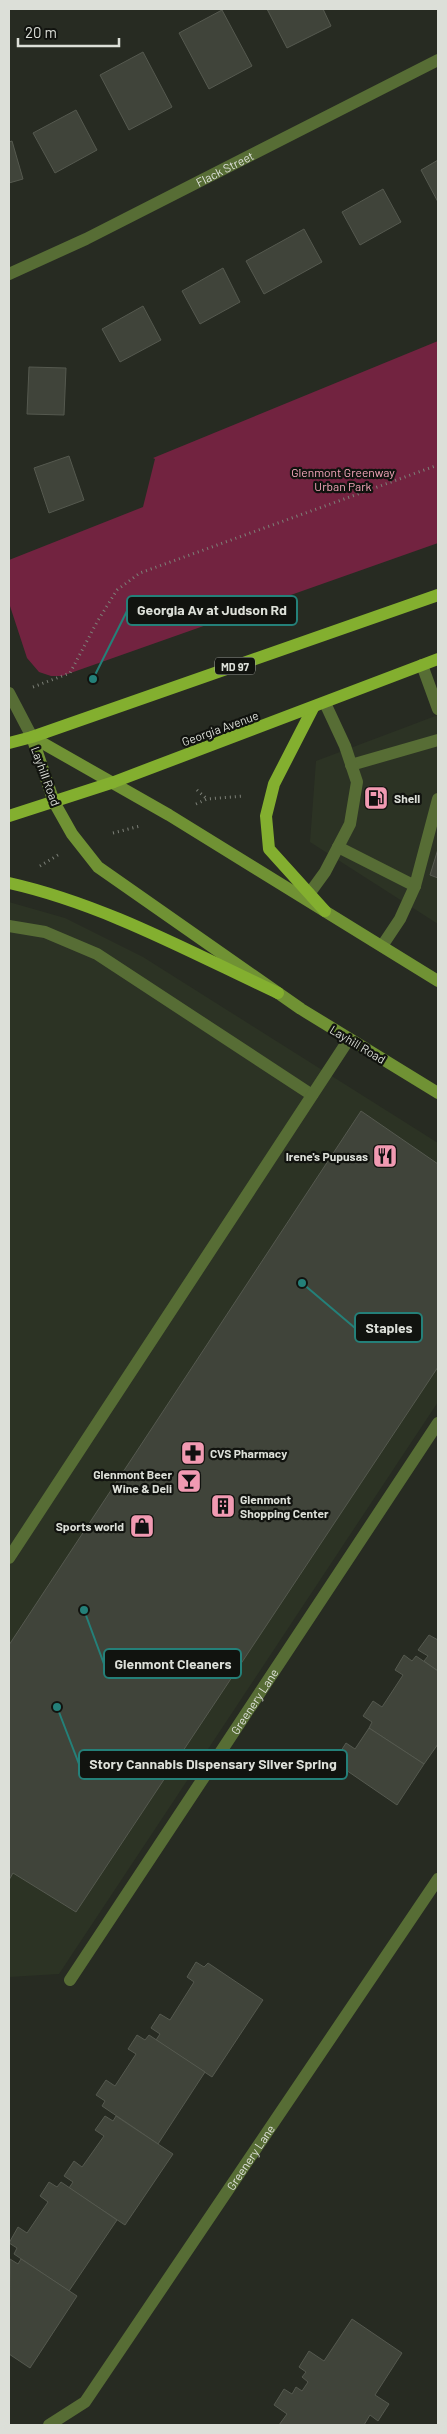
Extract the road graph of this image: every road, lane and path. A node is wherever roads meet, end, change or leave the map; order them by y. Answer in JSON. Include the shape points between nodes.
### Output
{"nodes":[{"id":1,"x":438,"y":60,"type":"edge"},
{"id":2,"x":9,"y":274,"type":"edge"},
{"id":3,"x":438,"y":465,"type":"edge"},
{"id":4,"x":438,"y":595,"type":"edge"},
{"id":5,"x":438,"y":659,"type":"edge"},
{"id":6,"x":422,"y":665,"type":"junction"},
{"id":7,"x":9,"y":694,"type":"edge"},
{"id":8,"x":319,"y":705,"type":"junction"},
{"id":9,"x":438,"y":709,"type":"edge"},
{"id":10,"x":32,"y":738,"type":"junction"},
{"id":11,"x":438,"y":740,"type":"edge"},
{"id":12,"x":9,"y":744,"type":"edge"},
{"id":13,"x":351,"y":765,"type":"junction"},
{"id":14,"x":114,"y":782,"type":"junction"},
{"id":15,"x":197,"y":790,"type":"dead end"},
{"id":16,"x":244,"y":796,"type":"dead end"},
{"id":17,"x":207,"y":799,"type":"junction"},
{"id":18,"x":438,"y":799,"type":"edge"},
{"id":19,"x":54,"y":802,"type":"junction"},
{"id":20,"x":188,"y":807,"type":"dead end"},
{"id":21,"x":9,"y":816,"type":"edge"},
{"id":22,"x":141,"y":826,"type":"dead end"},
{"id":23,"x":113,"y":833,"type":"dead end"},
{"id":24,"x":338,"y":847,"type":"junction"},
{"id":25,"x":63,"y":852,"type":"dead end"},
{"id":26,"x":39,"y":867,"type":"dead end"},
{"id":27,"x":9,"y":883,"type":"edge"},
{"id":28,"x":415,"y":886,"type":"junction"},
{"id":29,"x":310,"y":894,"type":"junction"},
{"id":30,"x":325,"y":911,"type":"junction"},
{"id":31,"x":9,"y":926,"type":"edge"},
{"id":32,"x":382,"y":946,"type":"junction"},
{"id":33,"x":438,"y":981,"type":"edge"},
{"id":34,"x":278,"y":993,"type":"junction"},
{"id":35,"x":350,"y":1039,"type":"junction"},
{"id":36,"x":438,"y":1093,"type":"edge"},
{"id":37,"x":312,"y":1095,"type":"junction"},
{"id":38,"x":438,"y":1423,"type":"edge"},
{"id":39,"x":9,"y":1558,"type":"edge"},
{"id":40,"x":438,"y":1879,"type":"edge"},
{"id":41,"x":70,"y":1980,"type":"dead end"},
{"id":42,"x":50,"y":2425,"type":"edge"}],
"edges":[{"from":1,"to":2,"type":"street","name":"Flack Street","via":[[86,239]]},
{"from":3,"to":7,"type":"path","via":[[140,573],[117,590],[70,673]]},
{"from":4,"to":10,"type":"main road","number":"MD 97"},
{"from":5,"to":6,"type":"main road","name":"Georgia Avenue"},
{"from":6,"to":8,"type":"main road","name":"Georgia Avenue"},
{"from":6,"to":9,"type":"street"},
{"from":7,"to":10,"type":"street"},
{"from":8,"to":13,"type":"street"},
{"from":8,"to":14,"type":"main road","name":"Georgia Avenue"},
{"from":8,"to":29,"type":"main road","via":[[274,784],[266,816],[269,849]]},
{"from":10,"to":12,"type":"main road","number":"MD 97"},
{"from":10,"to":14,"type":"main road","name":"Layhill Road"},
{"from":10,"to":19,"type":"main road","name":"Layhill Road"},
{"from":11,"to":13,"type":"street"},
{"from":13,"to":24,"type":"street","via":[[357,782],[350,824]]},
{"from":14,"to":19,"type":"main road","name":"Georgia Avenue"},
{"from":14,"to":30,"type":"main road","name":"Layhill Road"},
{"from":15,"to":17,"type":"path"},
{"from":16,"to":17,"type":"path"},
{"from":17,"to":20,"type":"path"},
{"from":18,"to":28,"type":"street"},
{"from":19,"to":21,"type":"main road","name":"Georgia Avenue"},
{"from":19,"to":34,"type":"main road","name":"Layhill Road","via":[[72,834],[98,867]]},
{"from":22,"to":23,"type":"path"},
{"from":24,"to":28,"type":"street"},
{"from":24,"to":29,"type":"street"},
{"from":25,"to":26,"type":"path"},
{"from":27,"to":34,"type":"main road","via":[[59,896],[144,930]]},
{"from":28,"to":32,"type":"street","via":[[400,919]]},
{"from":29,"to":30,"type":"main road"},
{"from":30,"to":32,"type":"main road","name":"Layhill Road"},
{"from":31,"to":37,"type":"street","via":[[45,932],[96,954]]},
{"from":32,"to":33,"type":"main road","name":"Layhill Road"},
{"from":34,"to":35,"type":"main road","name":"Layhill Road"},
{"from":35,"to":36,"type":"main road","name":"Layhill Road"},
{"from":35,"to":37,"type":"street"},
{"from":37,"to":39,"type":"street"},
{"from":38,"to":41,"type":"street","name":"Greenery Lane"},
{"from":40,"to":42,"type":"street","name":"Greenery Lane","via":[[85,2402]]}]}
